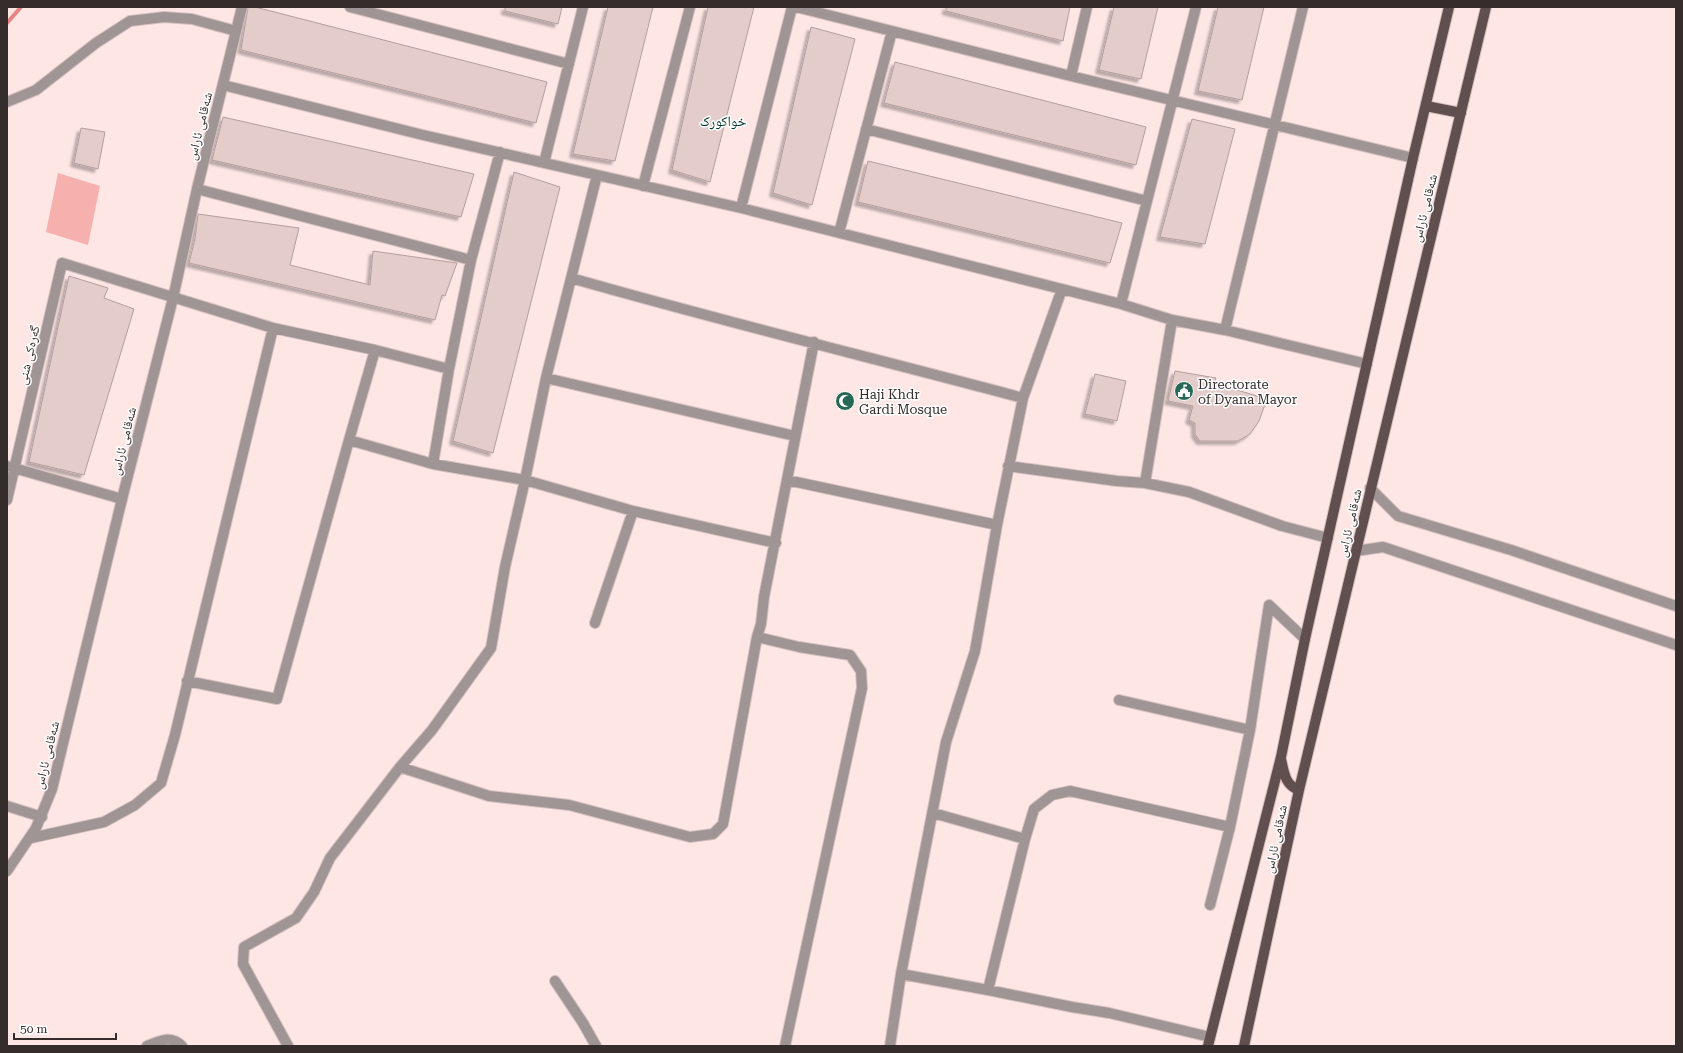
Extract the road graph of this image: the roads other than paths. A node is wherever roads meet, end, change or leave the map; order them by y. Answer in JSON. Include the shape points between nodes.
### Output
{"nodes":[{"id":1,"x":242,"y":7,"type":"edge"},
{"id":2,"x":350,"y":7,"type":"edge"},
{"id":3,"x":583,"y":7,"type":"edge"},
{"id":4,"x":690,"y":7,"type":"edge"},
{"id":5,"x":792,"y":7,"type":"edge"},
{"id":6,"x":796,"y":7,"type":"edge"},
{"id":7,"x":1087,"y":7,"type":"edge"},
{"id":8,"x":1196,"y":7,"type":"edge"},
{"id":9,"x":1303,"y":7,"type":"edge"},
{"id":10,"x":1449,"y":7,"type":"edge"},
{"id":11,"x":1486,"y":7,"type":"edge"},
{"id":12,"x":236,"y":31,"type":"junction"},
{"id":13,"x":892,"y":31,"type":"junction"},
{"id":14,"x":569,"y":64,"type":"junction"},
{"id":15,"x":1070,"y":76,"type":"junction"},
{"id":16,"x":223,"y":85,"type":"junction"},
{"id":17,"x":1172,"y":100,"type":"junction"},
{"id":18,"x":7,"y":102,"type":"edge"},
{"id":19,"x":1426,"y":106,"type":"junction"},
{"id":20,"x":1461,"y":113,"type":"junction"},
{"id":21,"x":1274,"y":125,"type":"junction"},
{"id":22,"x":866,"y":128,"type":"junction"},
{"id":23,"x":500,"y":152,"type":"junction"},
{"id":24,"x":1413,"y":158,"type":"junction"},
{"id":25,"x":544,"y":163,"type":"junction"},
{"id":26,"x":597,"y":175,"type":"junction"},
{"id":27,"x":643,"y":186,"type":"junction"},
{"id":28,"x":197,"y":189,"type":"junction"},
{"id":29,"x":1147,"y":201,"type":"junction"},
{"id":30,"x":741,"y":208,"type":"junction"},
{"id":31,"x":839,"y":233,"type":"junction"},
{"id":32,"x":471,"y":260,"type":"junction"},
{"id":33,"x":571,"y":278,"type":"junction"},
{"id":34,"x":1062,"y":289,"type":"junction"},
{"id":35,"x":173,"y":298,"type":"junction"},
{"id":36,"x":1121,"y":304,"type":"junction"},
{"id":37,"x":1172,"y":320,"type":"junction"},
{"id":38,"x":273,"y":328,"type":"junction"},
{"id":39,"x":1225,"y":330,"type":"junction"},
{"id":40,"x":814,"y":342,"type":"junction"},
{"id":41,"x":375,"y":350,"type":"junction"},
{"id":42,"x":1367,"y":364,"type":"junction"},
{"id":43,"x":449,"y":369,"type":"junction"},
{"id":44,"x":546,"y":378,"type":"junction"},
{"id":45,"x":1023,"y":398,"type":"junction"},
{"id":46,"x":795,"y":436,"type":"junction"},
{"id":47,"x":349,"y":440,"type":"junction"},
{"id":48,"x":433,"y":464,"type":"junction"},
{"id":49,"x":1008,"y":466,"type":"junction"},
{"id":50,"x":11,"y":467,"type":"edge"},
{"id":51,"x":525,"y":480,"type":"junction"},
{"id":52,"x":787,"y":480,"type":"junction"},
{"id":53,"x":1145,"y":483,"type":"junction"},
{"id":54,"x":1370,"y":488,"type":"junction"},
{"id":55,"x":122,"y":499,"type":"junction"},
{"id":56,"x":7,"y":500,"type":"edge"},
{"id":57,"x":633,"y":511,"type":"junction"},
{"id":58,"x":997,"y":525,"type":"junction"},
{"id":59,"x":1328,"y":538,"type":"junction"},
{"id":60,"x":776,"y":543,"type":"junction"},
{"id":61,"x":1356,"y":551,"type":"junction"},
{"id":62,"x":1676,"y":606,"type":"edge"},
{"id":63,"x":595,"y":623,"type":"dead end"},
{"id":64,"x":757,"y":637,"type":"junction"},
{"id":65,"x":1305,"y":639,"type":"junction"},
{"id":66,"x":1676,"y":645,"type":"edge"},
{"id":67,"x":187,"y":681,"type":"junction"},
{"id":68,"x":1119,"y":700,"type":"dead end"},
{"id":69,"x":1250,"y":730,"type":"junction"},
{"id":70,"x":1281,"y":757,"type":"junction"},
{"id":71,"x":400,"y":767,"type":"junction"},
{"id":72,"x":1299,"y":790,"type":"junction"},
{"id":73,"x":7,"y":806,"type":"edge"},
{"id":74,"x":932,"y":813,"type":"junction"},
{"id":75,"x":42,"y":817,"type":"junction"},
{"id":76,"x":1230,"y":827,"type":"junction"},
{"id":77,"x":31,"y":838,"type":"junction"},
{"id":78,"x":1025,"y":839,"type":"junction"},
{"id":79,"x":7,"y":871,"type":"edge"},
{"id":80,"x":1210,"y":905,"type":"dead end"},
{"id":81,"x":901,"y":974,"type":"junction"},
{"id":82,"x":555,"y":981,"type":"dead end"},
{"id":83,"x":988,"y":990,"type":"junction"},
{"id":84,"x":1209,"y":1041,"type":"edge"},
{"id":85,"x":147,"y":1046,"type":"edge"},
{"id":86,"x":182,"y":1046,"type":"edge"},
{"id":87,"x":288,"y":1046,"type":"edge"},
{"id":88,"x":596,"y":1046,"type":"edge"},
{"id":89,"x":785,"y":1046,"type":"edge"},
{"id":90,"x":890,"y":1046,"type":"edge"},
{"id":91,"x":1244,"y":1046,"type":"edge"}],
"edges":[{"from":1,"to":12,"type":"street","name":"شەقامی ئاراس"},
{"from":2,"to":14,"type":"street"},
{"from":3,"to":14,"type":"street"},
{"from":4,"to":27,"type":"street"},
{"from":5,"to":30,"type":"street"},
{"from":6,"to":13,"type":"street"},
{"from":7,"to":15,"type":"street"},
{"from":8,"to":17,"type":"street"},
{"from":9,"to":21,"type":"street"},
{"from":10,"to":19,"type":"main road","name":"شەقامی ئاراس"},
{"from":11,"to":20,"type":"main road","name":"شەقامی ئاراس"},
{"from":12,"to":16,"type":"street","name":"شەقامی ئاراس"},
{"from":12,"to":18,"type":"street","via":[[192,18],[164,17],[130,21],[96,43],[36,90]]},
{"from":13,"to":15,"type":"street"},
{"from":13,"to":22,"type":"street"},
{"from":14,"to":25,"type":"street"},
{"from":15,"to":17,"type":"street"},
{"from":16,"to":23,"type":"street"},
{"from":16,"to":28,"type":"street","name":"شەقامی ئاراس"},
{"from":17,"to":21,"type":"street"},
{"from":17,"to":29,"type":"street"},
{"from":19,"to":20,"type":"main road"},
{"from":19,"to":24,"type":"main road","name":"شەقامی ئاراس"},
{"from":20,"to":54,"type":"main road","name":"شەقامی ئاراس"},
{"from":21,"to":24,"type":"street"},
{"from":21,"to":39,"type":"street"},
{"from":22,"to":29,"type":"street"},
{"from":22,"to":31,"type":"street"},
{"from":23,"to":25,"type":"street"},
{"from":23,"to":32,"type":"street"},
{"from":24,"to":42,"type":"main road","name":"شەقامی ئاراس"},
{"from":25,"to":26,"type":"street"},
{"from":26,"to":27,"type":"street"},
{"from":26,"to":33,"type":"street"},
{"from":27,"to":30,"type":"street"},
{"from":28,"to":32,"type":"street"},
{"from":28,"to":35,"type":"street","name":"شەقامی ئاراس"},
{"from":29,"to":36,"type":"street"},
{"from":30,"to":31,"type":"street"},
{"from":31,"to":34,"type":"street"},
{"from":32,"to":43,"type":"street"},
{"from":33,"to":40,"type":"street","via":[[688,311]]},
{"from":33,"to":44,"type":"street"},
{"from":34,"to":36,"type":"street"},
{"from":34,"to":45,"type":"street"},
{"from":35,"to":38,"type":"street"},
{"from":35,"to":50,"type":"street","name":"گەرەکی شنی","via":[[62,264]]},
{"from":35,"to":55,"type":"street","name":"شەقامی ئاراس"},
{"from":36,"to":37,"type":"street"},
{"from":37,"to":39,"type":"street"},
{"from":37,"to":53,"type":"street"},
{"from":38,"to":41,"type":"street"},
{"from":38,"to":67,"type":"street"},
{"from":39,"to":42,"type":"street"},
{"from":40,"to":45,"type":"street"},
{"from":40,"to":46,"type":"street"},
{"from":41,"to":43,"type":"street"},
{"from":41,"to":47,"type":"street"},
{"from":42,"to":59,"type":"main road","name":"شەقامی ئاراس"},
{"from":43,"to":48,"type":"street"},
{"from":44,"to":46,"type":"street"},
{"from":44,"to":51,"type":"street"},
{"from":45,"to":49,"type":"street"},
{"from":46,"to":52,"type":"street"},
{"from":47,"to":48,"type":"street"},
{"from":47,"to":67,"type":"street","via":[[277,699]]},
{"from":48,"to":51,"type":"street"},
{"from":49,"to":53,"type":"street","via":[[1117,482]]},
{"from":49,"to":58,"type":"street"},
{"from":50,"to":55,"type":"street"},
{"from":50,"to":56,"type":"street","name":"گەرەکی شنی"},
{"from":51,"to":57,"type":"street"},
{"from":51,"to":71,"type":"street","via":[[505,567],[491,648],[432,730]]},
{"from":52,"to":58,"type":"street"},
{"from":52,"to":60,"type":"street"},
{"from":53,"to":59,"type":"street","via":[[1189,492],[1282,526]]},
{"from":54,"to":61,"type":"main road","name":"شەقامی ئاراس"},
{"from":54,"to":62,"type":"street","via":[[1398,516],[1511,550]]},
{"from":55,"to":75,"type":"street","name":"شەقامی ئاراس","via":[[52,789]]},
{"from":57,"to":60,"type":"street"},
{"from":57,"to":63,"type":"street"},
{"from":58,"to":74,"type":"street","via":[[975,651],[946,742]]},
{"from":59,"to":65,"type":"main road","name":"شەقامی ئاراس"},
{"from":60,"to":64,"type":"street"},
{"from":61,"to":66,"type":"street","via":[[1384,547]]},
{"from":61,"to":72,"type":"main road","name":"شەقامی ئاراس"},
{"from":64,"to":71,"type":"street","via":[[723,824],[713,834],[690,837],[568,805],[489,796]]},
{"from":64,"to":89,"type":"street","via":[[850,655],[861,671],[862,688]]},
{"from":65,"to":69,"type":"street","via":[[1269,605]]},
{"from":65,"to":70,"type":"main road","name":"شەقامی ئاراس"},
{"from":67,"to":77,"type":"street","via":[[161,783],[135,805],[104,822]]},
{"from":68,"to":69,"type":"street"},
{"from":69,"to":76,"type":"street"},
{"from":70,"to":72,"type":"main road","via":[[1288,784]]},
{"from":70,"to":84,"type":"main road","name":"شەقامی ئاراس"},
{"from":71,"to":87,"type":"street","via":[[330,858],[314,892],[296,918],[244,947],[243,964]]},
{"from":72,"to":91,"type":"main road","name":"شەقامی ئاراس"},
{"from":73,"to":75,"type":"street"},
{"from":74,"to":78,"type":"street"},
{"from":74,"to":81,"type":"street"},
{"from":75,"to":77,"type":"street","name":"شەقامی ئاراس"},
{"from":76,"to":78,"type":"street","via":[[1070,791],[1052,795],[1034,809]]},
{"from":76,"to":80,"type":"street"},
{"from":77,"to":79,"type":"street","name":"شەقامی ئاراس"},
{"from":78,"to":83,"type":"street"},
{"from":81,"to":83,"type":"street"},
{"from":81,"to":90,"type":"street"},
{"from":82,"to":88,"type":"street"},
{"from":83,"to":84,"type":"street","via":[[1109,1013]]},
{"from":85,"to":86,"type":"street","via":[[165,1039],[175,1040]]}]}
